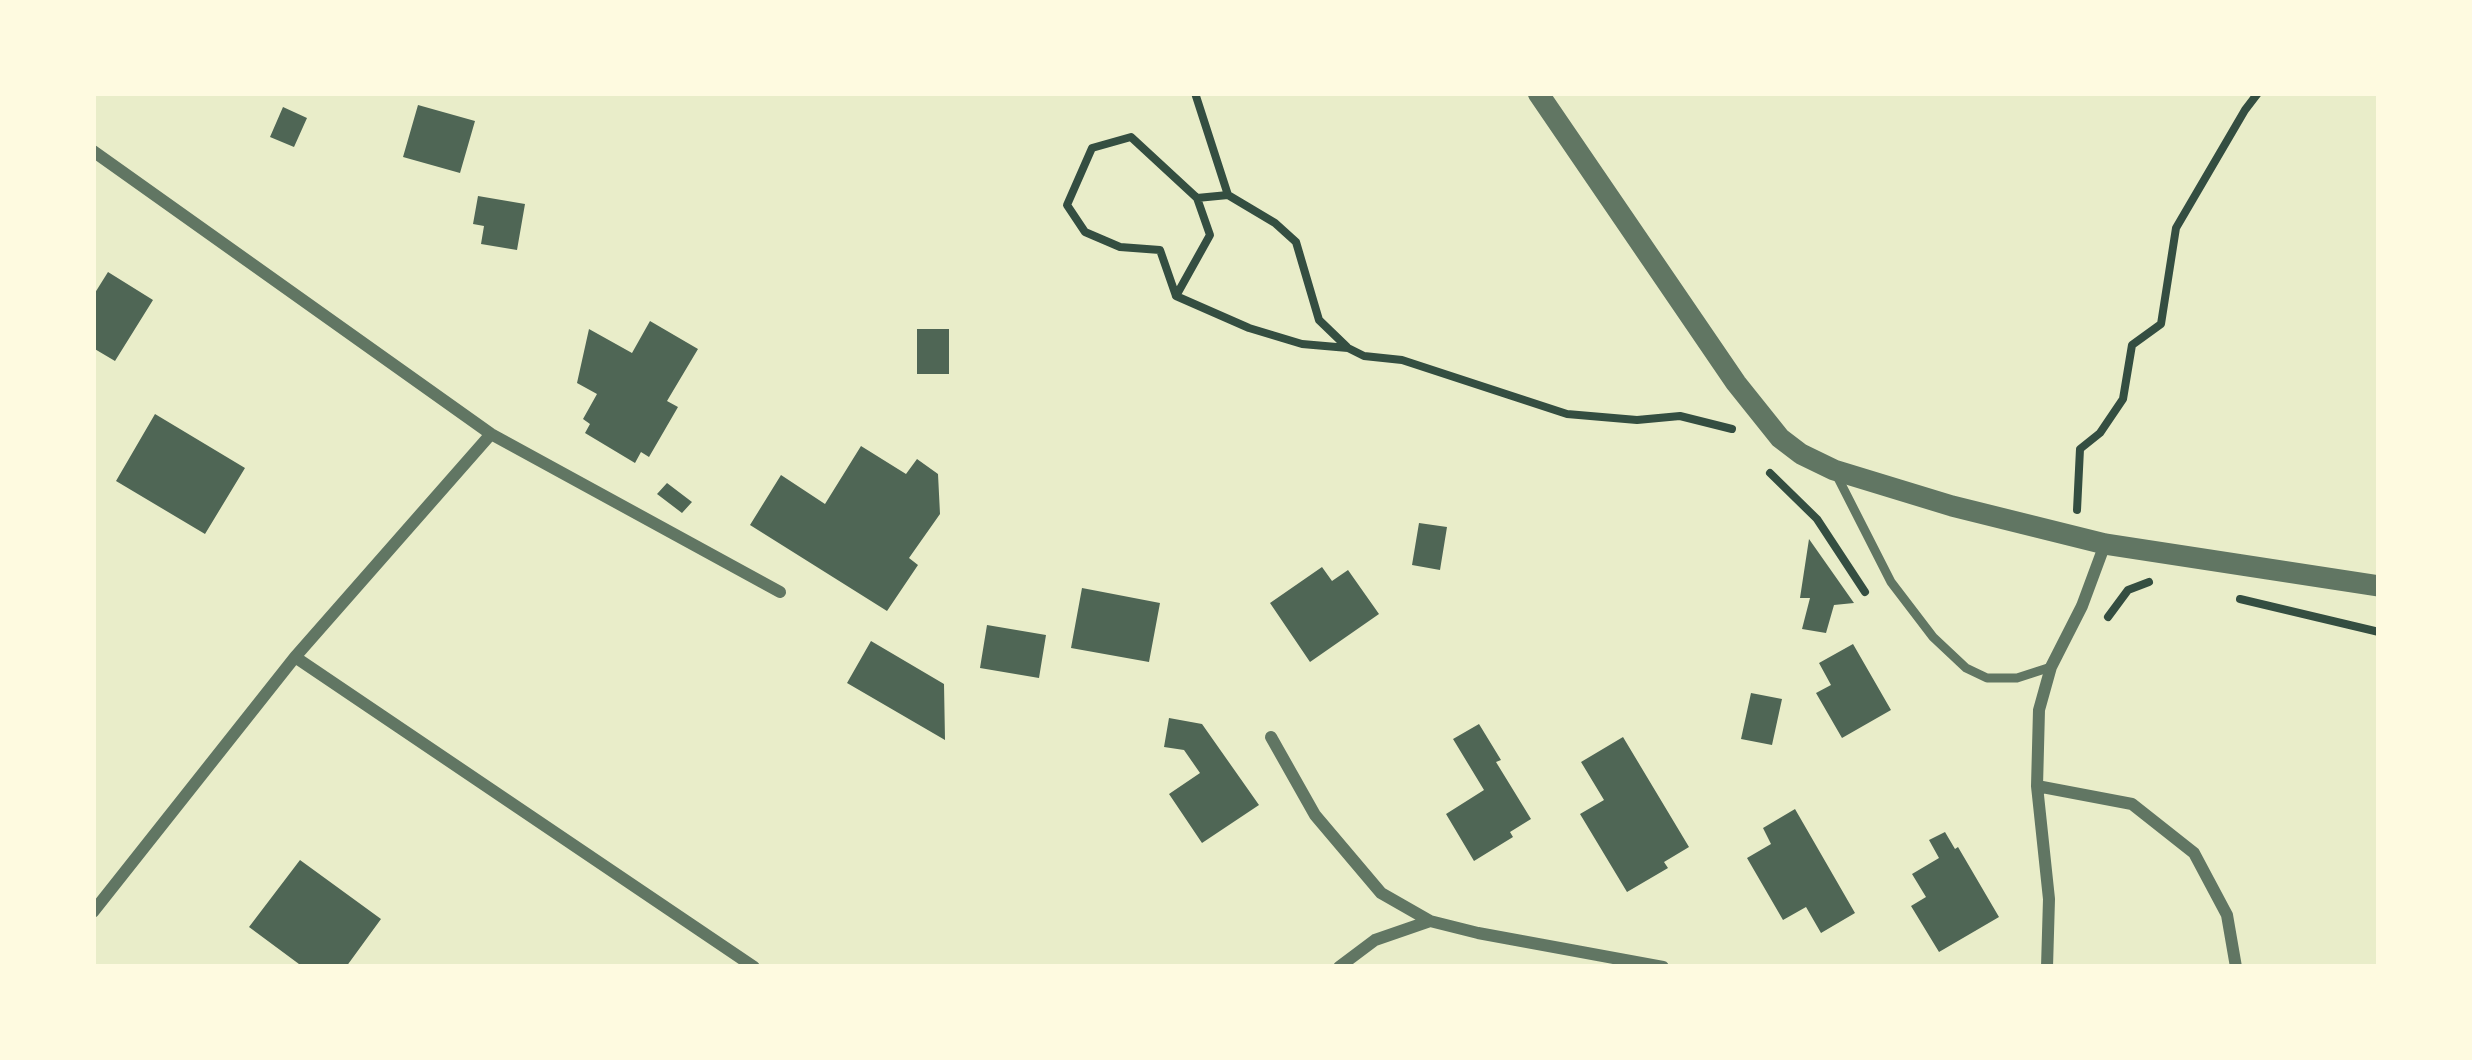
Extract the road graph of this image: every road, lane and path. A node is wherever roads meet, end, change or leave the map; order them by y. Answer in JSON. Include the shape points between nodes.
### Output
{"nodes":[{"id":1,"x":1195,"y":93,"type":"edge"},
{"id":2,"x":1538,"y":93,"type":"edge"},
{"id":3,"x":2258,"y":93,"type":"edge"},
{"id":4,"x":93,"y":151,"type":"edge"},
{"id":5,"x":1228,"y":195,"type":"junction"},
{"id":6,"x":1197,"y":198,"type":"junction"},
{"id":7,"x":1176,"y":296,"type":"junction"},
{"id":8,"x":1348,"y":348,"type":"junction"},
{"id":9,"x":1734,"y":429,"type":"dead end"},
{"id":10,"x":491,"y":434,"type":"junction"},
{"id":11,"x":1834,"y":470,"type":"junction"},
{"id":12,"x":2081,"y":538,"type":"junction"},
{"id":13,"x":2105,"y":544,"type":"junction"},
{"id":14,"x":2379,"y":586,"type":"edge"},
{"id":15,"x":780,"y":592,"type":"dead end"},
{"id":16,"x":295,"y":657,"type":"junction"},
{"id":17,"x":2051,"y":668,"type":"junction"},
{"id":18,"x":1271,"y":737,"type":"dead end"},
{"id":19,"x":2037,"y":786,"type":"junction"},
{"id":20,"x":93,"y":912,"type":"edge"},
{"id":21,"x":1430,"y":921,"type":"junction"},
{"id":22,"x":754,"y":967,"type":"edge"},
{"id":23,"x":1339,"y":967,"type":"edge"},
{"id":24,"x":1663,"y":967,"type":"edge"},
{"id":25,"x":2047,"y":967,"type":"edge"},
{"id":26,"x":2236,"y":967,"type":"edge"}],
"edges":[{"from":1,"to":5,"type":"path"},
{"from":2,"to":11,"type":"street","via":[[1736,383],[1780,439]]},
{"from":3,"to":12,"type":"path","via":[[2176,228],[2161,324],[2132,345],[2122,398],[2080,449]]},
{"from":4,"to":10,"type":"street"},
{"from":5,"to":6,"type":"path"},
{"from":5,"to":8,"type":"path","via":[[1296,242],[1319,320]]},
{"from":6,"to":7,"type":"path","via":[[1210,235]]},
{"from":6,"to":7,"type":"path","via":[[1131,137],[1093,148],[1067,205],[1085,232],[1120,247],[1160,250]]},
{"from":7,"to":8,"type":"path","via":[[1302,344]]},
{"from":8,"to":9,"type":"path","via":[[1567,414],[1680,416]]},
{"from":10,"to":15,"type":"street"},
{"from":10,"to":16,"type":"street"},
{"from":11,"to":12,"type":"street"},
{"from":11,"to":17,"type":"lane","via":[[1891,582],[1966,668],[1987,678]]},
{"from":12,"to":13,"type":"street"},
{"from":13,"to":14,"type":"street"},
{"from":13,"to":17,"type":"street"},
{"from":16,"to":20,"type":"street"},
{"from":16,"to":22,"type":"street"},
{"from":17,"to":19,"type":"street","via":[[2038,710]]},
{"from":18,"to":21,"type":"street","via":[[1316,815],[1381,893]]},
{"from":19,"to":25,"type":"street"},
{"from":19,"to":26,"type":"street","via":[[2132,804],[2194,853],[2227,915]]},
{"from":21,"to":23,"type":"street","via":[[1375,940]]},
{"from":21,"to":24,"type":"street"}]}
